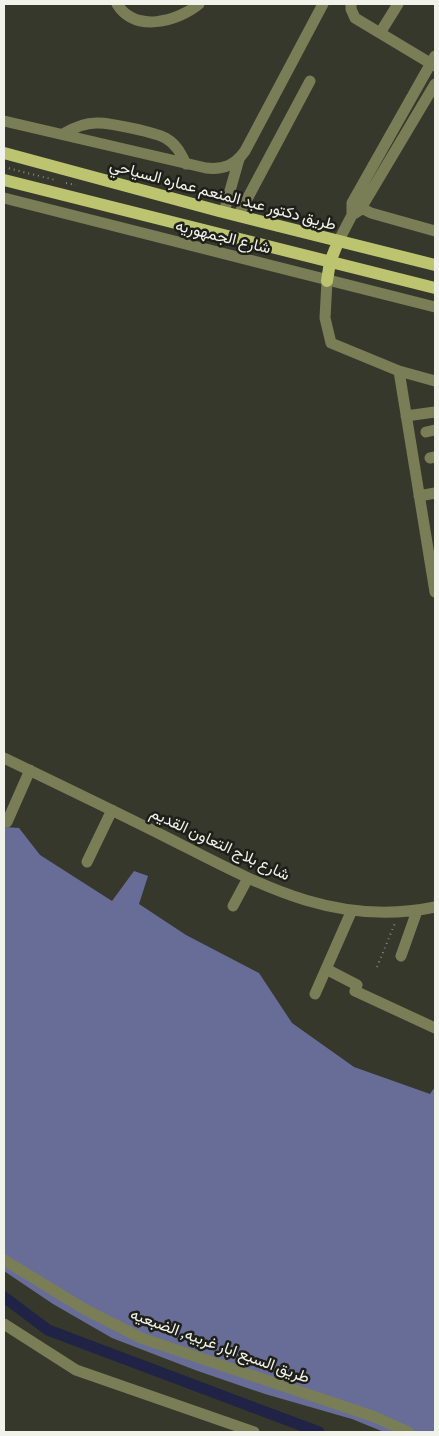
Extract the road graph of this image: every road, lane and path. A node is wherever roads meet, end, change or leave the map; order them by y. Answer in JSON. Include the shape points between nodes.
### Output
{"nodes":[{"id":1,"x":117,"y":4,"type":"edge"},
{"id":2,"x":199,"y":4,"type":"edge"},
{"id":3,"x":323,"y":4,"type":"edge"},
{"id":4,"x":351,"y":4,"type":"edge"},
{"id":5,"x":398,"y":4,"type":"edge"},
{"id":6,"x":380,"y":33,"type":"junction"},
{"id":7,"x":434,"y":62,"type":"edge"},
{"id":8,"x":310,"y":81,"type":"dead end"},
{"id":9,"x":435,"y":84,"type":"edge"},
{"id":10,"x":4,"y":121,"type":"edge"},
{"id":11,"x":64,"y":134,"type":"junction"},
{"id":12,"x":4,"y":153,"type":"edge"},
{"id":13,"x":239,"y":159,"type":"junction"},
{"id":14,"x":186,"y":164,"type":"junction"},
{"id":15,"x":4,"y":180,"type":"edge"},
{"id":16,"x":4,"y":198,"type":"edge"},
{"id":17,"x":355,"y":209,"type":"junction"},
{"id":18,"x":221,"y":212,"type":"junction"},
{"id":19,"x":238,"y":216,"type":"junction"},
{"id":20,"x":435,"y":231,"type":"edge"},
{"id":21,"x":214,"y":233,"type":"junction"},
{"id":22,"x":338,"y":242,"type":"junction"},
{"id":23,"x":330,"y":262,"type":"junction"},
{"id":24,"x":435,"y":265,"type":"edge"},
{"id":25,"x":327,"y":280,"type":"junction"},
{"id":26,"x":435,"y":288,"type":"edge"},
{"id":27,"x":435,"y":307,"type":"edge"},
{"id":28,"x":399,"y":371,"type":"junction"},
{"id":29,"x":435,"y":381,"type":"edge"},
{"id":30,"x":435,"y":412,"type":"edge"},
{"id":31,"x":406,"y":416,"type":"junction"},
{"id":32,"x":435,"y":493,"type":"edge"},
{"id":33,"x":419,"y":496,"type":"junction"},
{"id":34,"x":435,"y":592,"type":"edge"},
{"id":35,"x":4,"y":758,"type":"edge"},
{"id":36,"x":30,"y":770,"type":"junction"},
{"id":37,"x":112,"y":810,"type":"junction"},
{"id":38,"x":7,"y":822,"type":"dead end"},
{"id":39,"x":87,"y":862,"type":"dead end"},
{"id":40,"x":248,"y":878,"type":"junction"},
{"id":41,"x":233,"y":906,"type":"dead end"},
{"id":42,"x":435,"y":907,"type":"edge"},
{"id":43,"x":352,"y":910,"type":"junction"},
{"id":44,"x":400,"y":911,"type":"junction"},
{"id":45,"x":418,"y":911,"type":"junction"},
{"id":46,"x":401,"y":956,"type":"dead end"},
{"id":47,"x":377,"y":968,"type":"dead end"},
{"id":48,"x":326,"y":969,"type":"junction"},
{"id":49,"x":315,"y":994,"type":"dead end"},
{"id":50,"x":435,"y":1028,"type":"edge"},
{"id":51,"x":4,"y":1260,"type":"edge"},
{"id":52,"x":4,"y":1324,"type":"edge"},
{"id":53,"x":254,"y":1432,"type":"edge"},
{"id":54,"x":408,"y":1432,"type":"edge"}],
"edges":[{"from":1,"to":2,"type":"street","via":[[132,19],[152,22],[175,18]]},
{"from":3,"to":13,"type":"street"},
{"from":4,"to":6,"type":"street","via":[[355,18]]},
{"from":5,"to":6,"type":"street"},
{"from":6,"to":7,"type":"street"},
{"from":7,"to":17,"type":"street"},
{"from":8,"to":19,"type":"street"},
{"from":9,"to":17,"type":"street"},
{"from":10,"to":11,"type":"street"},
{"from":11,"to":14,"type":"street"},
{"from":11,"to":14,"type":"street","via":[[98,122],[158,134],[175,146]]},
{"from":12,"to":18,"type":"main road","name":"طريق دكتور عبد المنعم عماره السياحي"},
{"from":13,"to":14,"type":"street","via":[[218,170]]},
{"from":13,"to":18,"type":"street"},
{"from":15,"to":21,"type":"main road"},
{"from":16,"to":25,"type":"street","name":"شارع الجمهوريه"},
{"from":17,"to":20,"type":"street"},
{"from":17,"to":22,"type":"street"},
{"from":18,"to":19,"type":"main road","name":"طريق دكتور عبد المنعم عماره السياحي"},
{"from":18,"to":21,"type":"main road"},
{"from":19,"to":22,"type":"main road","name":"طريق دكتور عبد المنعم عماره السياحي"},
{"from":21,"to":23,"type":"main road"},
{"from":22,"to":23,"type":"main road"},
{"from":22,"to":24,"type":"main road","name":"طريق دكتور عبد المنعم عماره السياحي"},
{"from":23,"to":25,"type":"main road"},
{"from":23,"to":26,"type":"main road"},
{"from":25,"to":27,"type":"street","name":"شارع الجمهوريه"},
{"from":25,"to":28,"type":"street","via":[[325,318],[331,343]]},
{"from":28,"to":29,"type":"street"},
{"from":28,"to":31,"type":"street"},
{"from":30,"to":31,"type":"street"},
{"from":31,"to":33,"type":"street"},
{"from":32,"to":33,"type":"street"},
{"from":33,"to":34,"type":"street"},
{"from":35,"to":36,"type":"street","name":"شارع بلاج التعاون القديم"},
{"from":36,"to":37,"type":"street","name":"شارع بلاج التعاون القديم"},
{"from":36,"to":38,"type":"street"},
{"from":37,"to":39,"type":"street"},
{"from":37,"to":40,"type":"street","name":"شارع بلاج التعاون القديم"},
{"from":40,"to":41,"type":"street"},
{"from":40,"to":43,"type":"street","name":"شارع بلاج التعاون القديم","via":[[324,906]]},
{"from":42,"to":45,"type":"street","name":"شارع بلاج التعاون القديم"},
{"from":43,"to":44,"type":"street","name":"شارع بلاج التعاون القديم"},
{"from":43,"to":48,"type":"street"},
{"from":44,"to":45,"type":"street","name":"شارع بلاج التعاون القديم"},
{"from":44,"to":47,"type":"path"},
{"from":45,"to":46,"type":"street"},
{"from":48,"to":49,"type":"street"},
{"from":48,"to":50,"type":"street","via":[[357,985],[355,991]]},
{"from":51,"to":54,"type":"street","name":"طريق السبع ابار غربيه, الضبعيه","via":[[86,1310],[141,1338],[375,1417]]},
{"from":52,"to":53,"type":"street","via":[[76,1370]]}]}
